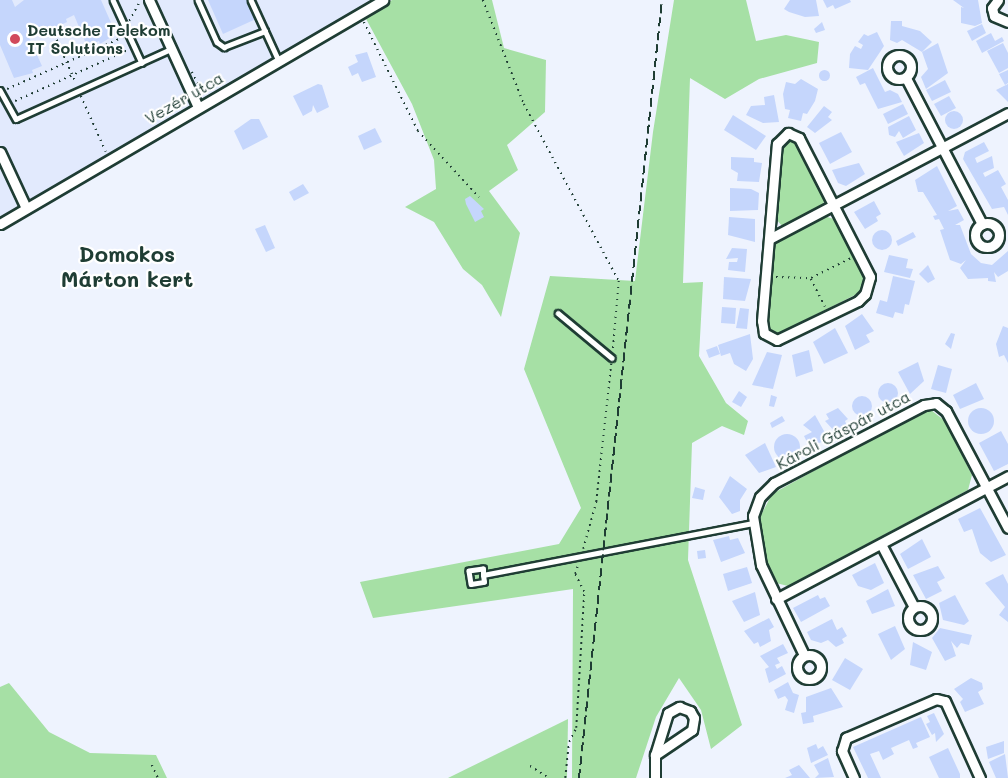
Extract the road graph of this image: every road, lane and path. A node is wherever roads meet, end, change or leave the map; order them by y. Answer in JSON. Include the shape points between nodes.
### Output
{"nodes":[{"id":1,"x":114,"y":0,"type":"edge"},
{"id":2,"x":140,"y":0,"type":"edge"},
{"id":3,"x":149,"y":0,"type":"edge"},
{"id":4,"x":198,"y":0,"type":"edge"},
{"id":5,"x":251,"y":0,"type":"edge"},
{"id":6,"x":383,"y":0,"type":"edge"},
{"id":7,"x":483,"y":0,"type":"edge"},
{"id":8,"x":998,"y":0,"type":"edge"},
{"id":9,"x":360,"y":14,"type":"junction"},
{"id":10,"x":1008,"y":22,"type":"edge"},
{"id":11,"x":126,"y":28,"type":"junction"},
{"id":12,"x":265,"y":31,"type":"junction"},
{"id":13,"x":129,"y":35,"type":"junction"},
{"id":14,"x":134,"y":47,"type":"junction"},
{"id":15,"x":172,"y":48,"type":"junction"},
{"id":16,"x":279,"y":62,"type":"junction"},
{"id":17,"x":142,"y":63,"type":"junction"},
{"id":18,"x":906,"y":78,"type":"dead end"},
{"id":19,"x":0,"y":91,"type":"edge"},
{"id":20,"x":7,"y":105,"type":"junction"},
{"id":21,"x":198,"y":107,"type":"junction"},
{"id":22,"x":1008,"y":113,"type":"edge"},
{"id":23,"x":943,"y":148,"type":"junction"},
{"id":24,"x":0,"y":152,"type":"edge"},
{"id":25,"x":479,"y":197,"type":"dead end"},
{"id":26,"x":835,"y":205,"type":"junction"},
{"id":27,"x":26,"y":208,"type":"junction"},
{"id":28,"x":0,"y":224,"type":"edge"},
{"id":29,"x":982,"y":224,"type":"dead end"},
{"id":30,"x":771,"y":238,"type":"junction"},
{"id":31,"x":861,"y":253,"type":"junction"},
{"id":32,"x":766,"y":277,"type":"junction"},
{"id":33,"x":811,"y":278,"type":"junction"},
{"id":34,"x":558,"y":313,"type":"dead end"},
{"id":35,"x":830,"y":315,"type":"junction"},
{"id":36,"x":612,"y":358,"type":"junction"},
{"id":37,"x":1008,"y":476,"type":"edge"},
{"id":38,"x":987,"y":488,"type":"junction"},
{"id":39,"x":754,"y":524,"type":"junction"},
{"id":40,"x":1008,"y":528,"type":"edge"},
{"id":41,"x":881,"y":544,"type":"junction"},
{"id":42,"x":581,"y":556,"type":"junction"},
{"id":43,"x":483,"y":575,"type":"dead end"},
{"id":44,"x":776,"y":600,"type":"junction"},
{"id":45,"x":914,"y":608,"type":"dead end"},
{"id":46,"x":804,"y":655,"type":"dead end"},
{"id":47,"x":655,"y":755,"type":"junction"},
{"id":48,"x":152,"y":765,"type":"dead end"},
{"id":49,"x":530,"y":766,"type":"dead end"},
{"id":50,"x":158,"y":778,"type":"edge"},
{"id":51,"x":549,"y":778,"type":"edge"},
{"id":52,"x":565,"y":778,"type":"edge"},
{"id":53,"x":655,"y":778,"type":"edge"},
{"id":54,"x":854,"y":778,"type":"edge"},
{"id":55,"x":980,"y":778,"type":"edge"}],
"edges":[{"from":1,"to":11,"type":"lane"},
{"from":2,"to":11,"type":"path"},
{"from":3,"to":15,"type":"street"},
{"from":4,"to":12,"type":"lane","via":[[217,42],[224,46]]},
{"from":5,"to":12,"type":"lane"},
{"from":6,"to":9,"type":"street","name":"Vezér utca"},
{"from":7,"to":36,"type":"path","via":[[524,104],[619,281]]},
{"from":8,"to":10,"type":"street","via":[[992,8],[994,16]]},
{"from":9,"to":16,"type":"street","name":"Vezér utca"},
{"from":9,"to":25,"type":"path","via":[[418,131]]},
{"from":11,"to":13,"type":"lane"},
{"from":12,"to":16,"type":"lane"},
{"from":13,"to":14,"type":"lane"},
{"from":13,"to":19,"type":"path"},
{"from":14,"to":17,"type":"lane"},
{"from":14,"to":20,"type":"path"},
{"from":15,"to":17,"type":"lane"},
{"from":15,"to":21,"type":"street"},
{"from":16,"to":21,"type":"street","name":"Vezér utca"},
{"from":17,"to":20,"type":"lane","via":[[16,119]]},
{"from":18,"to":23,"type":"street"},
{"from":19,"to":20,"type":"lane"},
{"from":21,"to":27,"type":"street","name":"Vezér utca"},
{"from":22,"to":23,"type":"street"},
{"from":23,"to":26,"type":"street"},
{"from":23,"to":29,"type":"street"},
{"from":24,"to":27,"type":"street"},
{"from":26,"to":30,"type":"street"},
{"from":26,"to":30,"type":"street","via":[[799,138],[784,134],[777,144]]},
{"from":26,"to":31,"type":"street"},
{"from":27,"to":28,"type":"street","name":"Vezér utca"},
{"from":30,"to":32,"type":"street"},
{"from":31,"to":33,"type":"path"},
{"from":31,"to":35,"type":"street","via":[[869,269],[869,286],[858,301]]},
{"from":32,"to":33,"type":"path"},
{"from":32,"to":35,"type":"street","via":[[762,327],[772,340],[782,339]]},
{"from":33,"to":35,"type":"path"},
{"from":34,"to":36,"type":"lane"},
{"from":36,"to":42,"type":"path","via":[[596,502]]},
{"from":37,"to":38,"type":"street"},
{"from":38,"to":39,"type":"street","name":"Károli Gáspár utca","via":[[945,411],[936,403],[924,405],[774,483],[760,497]]},
{"from":38,"to":40,"type":"street","name":"Károli Gáspár utca"},
{"from":38,"to":41,"type":"street"},
{"from":39,"to":42,"type":"lane"},
{"from":39,"to":44,"type":"street","name":"Károli Gáspár utca","via":[[761,565]]},
{"from":41,"to":44,"type":"street"},
{"from":41,"to":45,"type":"street"},
{"from":42,"to":43,"type":"lane"},
{"from":42,"to":52,"type":"path","via":[[575,574],[584,592],[576,728],[569,742]]},
{"from":44,"to":46,"type":"street","name":"Károli Gáspár utca"},
{"from":47,"to":47,"type":"street","via":[[692,730],[694,718],[690,711],[679,707],[668,713]]},
{"from":47,"to":53,"type":"street"},
{"from":48,"to":50,"type":"path"},
{"from":49,"to":51,"type":"path"},
{"from":54,"to":55,"type":"street","via":[[842,751],[846,738],[936,699],[945,701]]}]}
